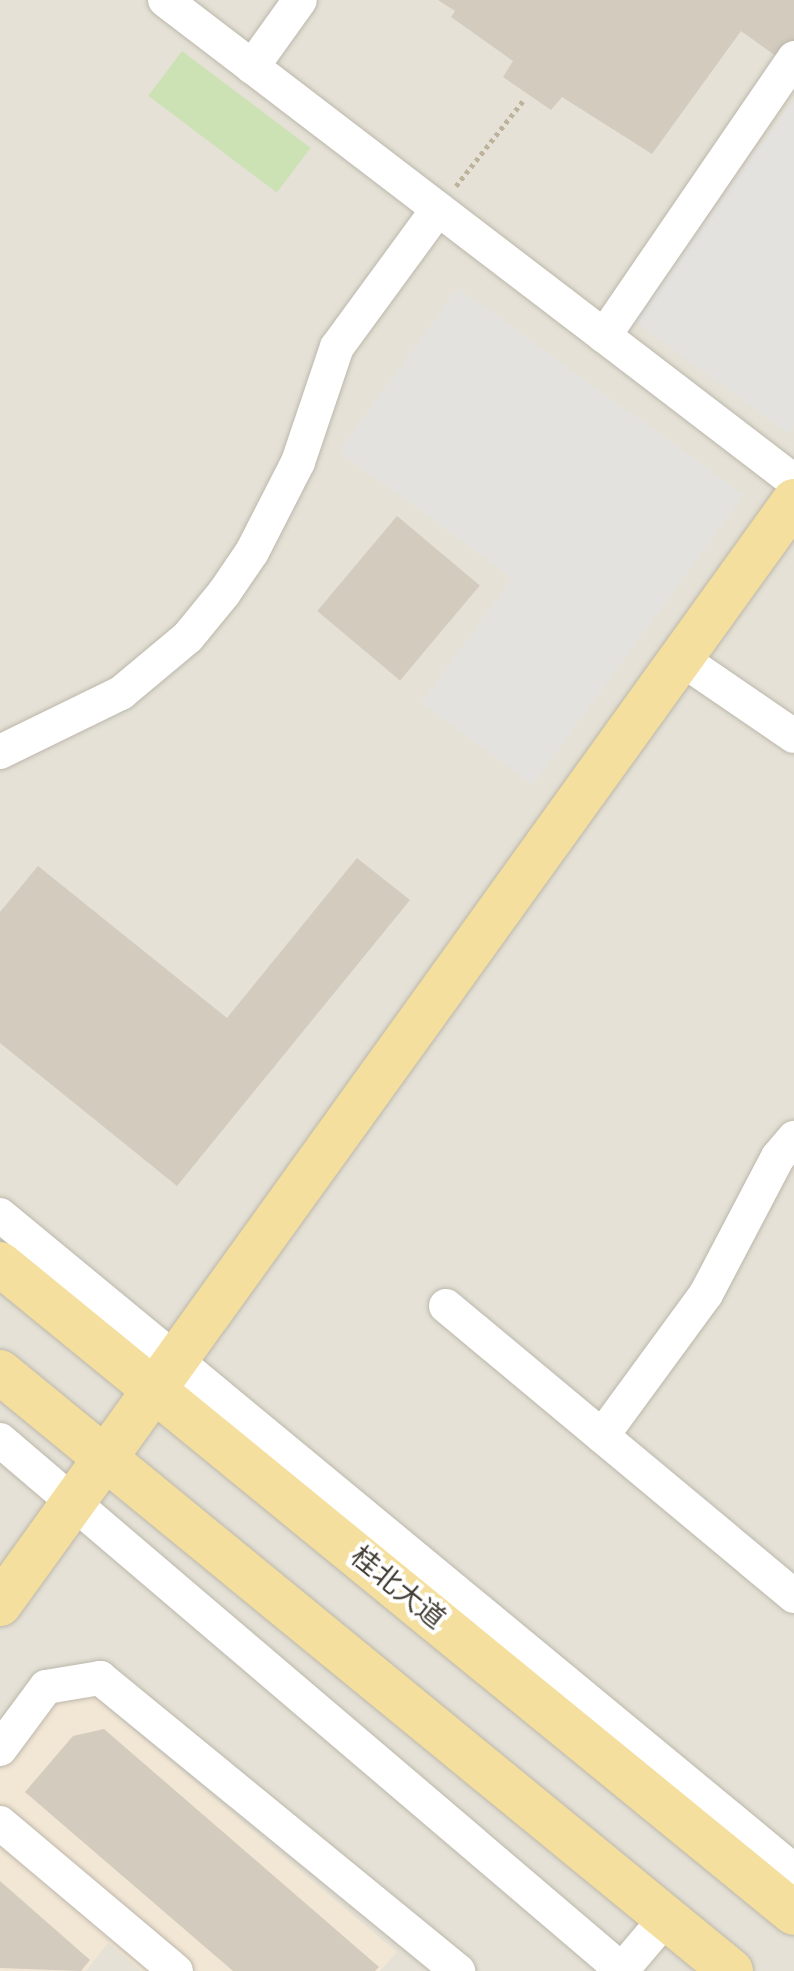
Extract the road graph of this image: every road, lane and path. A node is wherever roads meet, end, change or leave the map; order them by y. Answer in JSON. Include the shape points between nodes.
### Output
{"nodes":[{"id":1,"x":165,"y":0,"type":"edge"},
{"id":2,"x":300,"y":0,"type":"edge"},
{"id":3,"x":790,"y":63,"type":"edge"},
{"id":4,"x":252,"y":67,"type":"junction"},
{"id":5,"x":523,"y":101,"type":"dead end"},
{"id":6,"x":438,"y":209,"type":"junction"},
{"id":7,"x":604,"y":336,"type":"junction"},
{"id":8,"x":794,"y":481,"type":"edge"},
{"id":9,"x":794,"y":501,"type":"edge"},
{"id":10,"x":680,"y":658,"type":"junction"},
{"id":11,"x":794,"y":736,"type":"edge"},
{"id":12,"x":0,"y":752,"type":"edge"},
{"id":13,"x":794,"y":1138,"type":"edge"},
{"id":14,"x":0,"y":1215,"type":"edge"},
{"id":15,"x":0,"y":1264,"type":"edge"},
{"id":16,"x":446,"y":1306,"type":"dead end"},
{"id":17,"x":0,"y":1372,"type":"edge"},
{"id":18,"x":164,"y":1372,"type":"junction"},
{"id":19,"x":602,"y":1436,"type":"junction"},
{"id":20,"x":0,"y":1440,"type":"edge"},
{"id":21,"x":104,"y":1456,"type":"junction"},
{"id":22,"x":73,"y":1499,"type":"junction"},
{"id":23,"x":794,"y":1596,"type":"edge"},
{"id":24,"x":0,"y":1604,"type":"edge"},
{"id":25,"x":0,"y":1749,"type":"edge"},
{"id":26,"x":0,"y":1823,"type":"edge"},
{"id":27,"x":794,"y":1871,"type":"edge"},
{"id":28,"x":794,"y":1913,"type":"edge"},
{"id":29,"x":666,"y":1918,"type":"junction"},
{"id":30,"x":176,"y":1971,"type":"edge"},
{"id":31,"x":458,"y":1971,"type":"edge"},
{"id":32,"x":622,"y":1971,"type":"edge"},
{"id":33,"x":731,"y":1971,"type":"edge"}],
"edges":[{"from":1,"to":4,"type":"street"},
{"from":2,"to":4,"type":"street"},
{"from":3,"to":7,"type":"street"},
{"from":4,"to":6,"type":"street"},
{"from":5,"to":6,"type":"path"},
{"from":6,"to":7,"type":"street"},
{"from":6,"to":12,"type":"street","via":[[337,347],[298,462],[252,552],[224,593],[188,637],[121,693]]},
{"from":7,"to":8,"type":"street"},
{"from":9,"to":10,"type":"main road"},
{"from":10,"to":11,"type":"street"},
{"from":10,"to":18,"type":"main road"},
{"from":13,"to":19,"type":"street","via":[[778,1157],[706,1294]]},
{"from":14,"to":18,"type":"street"},
{"from":15,"to":18,"type":"main road","name":"桂北大道"},
{"from":16,"to":19,"type":"street"},
{"from":17,"to":21,"type":"main road"},
{"from":18,"to":21,"type":"main road"},
{"from":18,"to":27,"type":"street"},
{"from":18,"to":28,"type":"main road","name":"桂北大道"},
{"from":19,"to":23,"type":"street"},
{"from":20,"to":22,"type":"street"},
{"from":21,"to":22,"type":"main road"},
{"from":21,"to":29,"type":"main road"},
{"from":22,"to":24,"type":"main road"},
{"from":22,"to":32,"type":"street"},
{"from":25,"to":31,"type":"street","via":[[46,1687],[100,1678]]},
{"from":26,"to":30,"type":"street"},
{"from":29,"to":32,"type":"street"},
{"from":29,"to":33,"type":"main road"}]}
